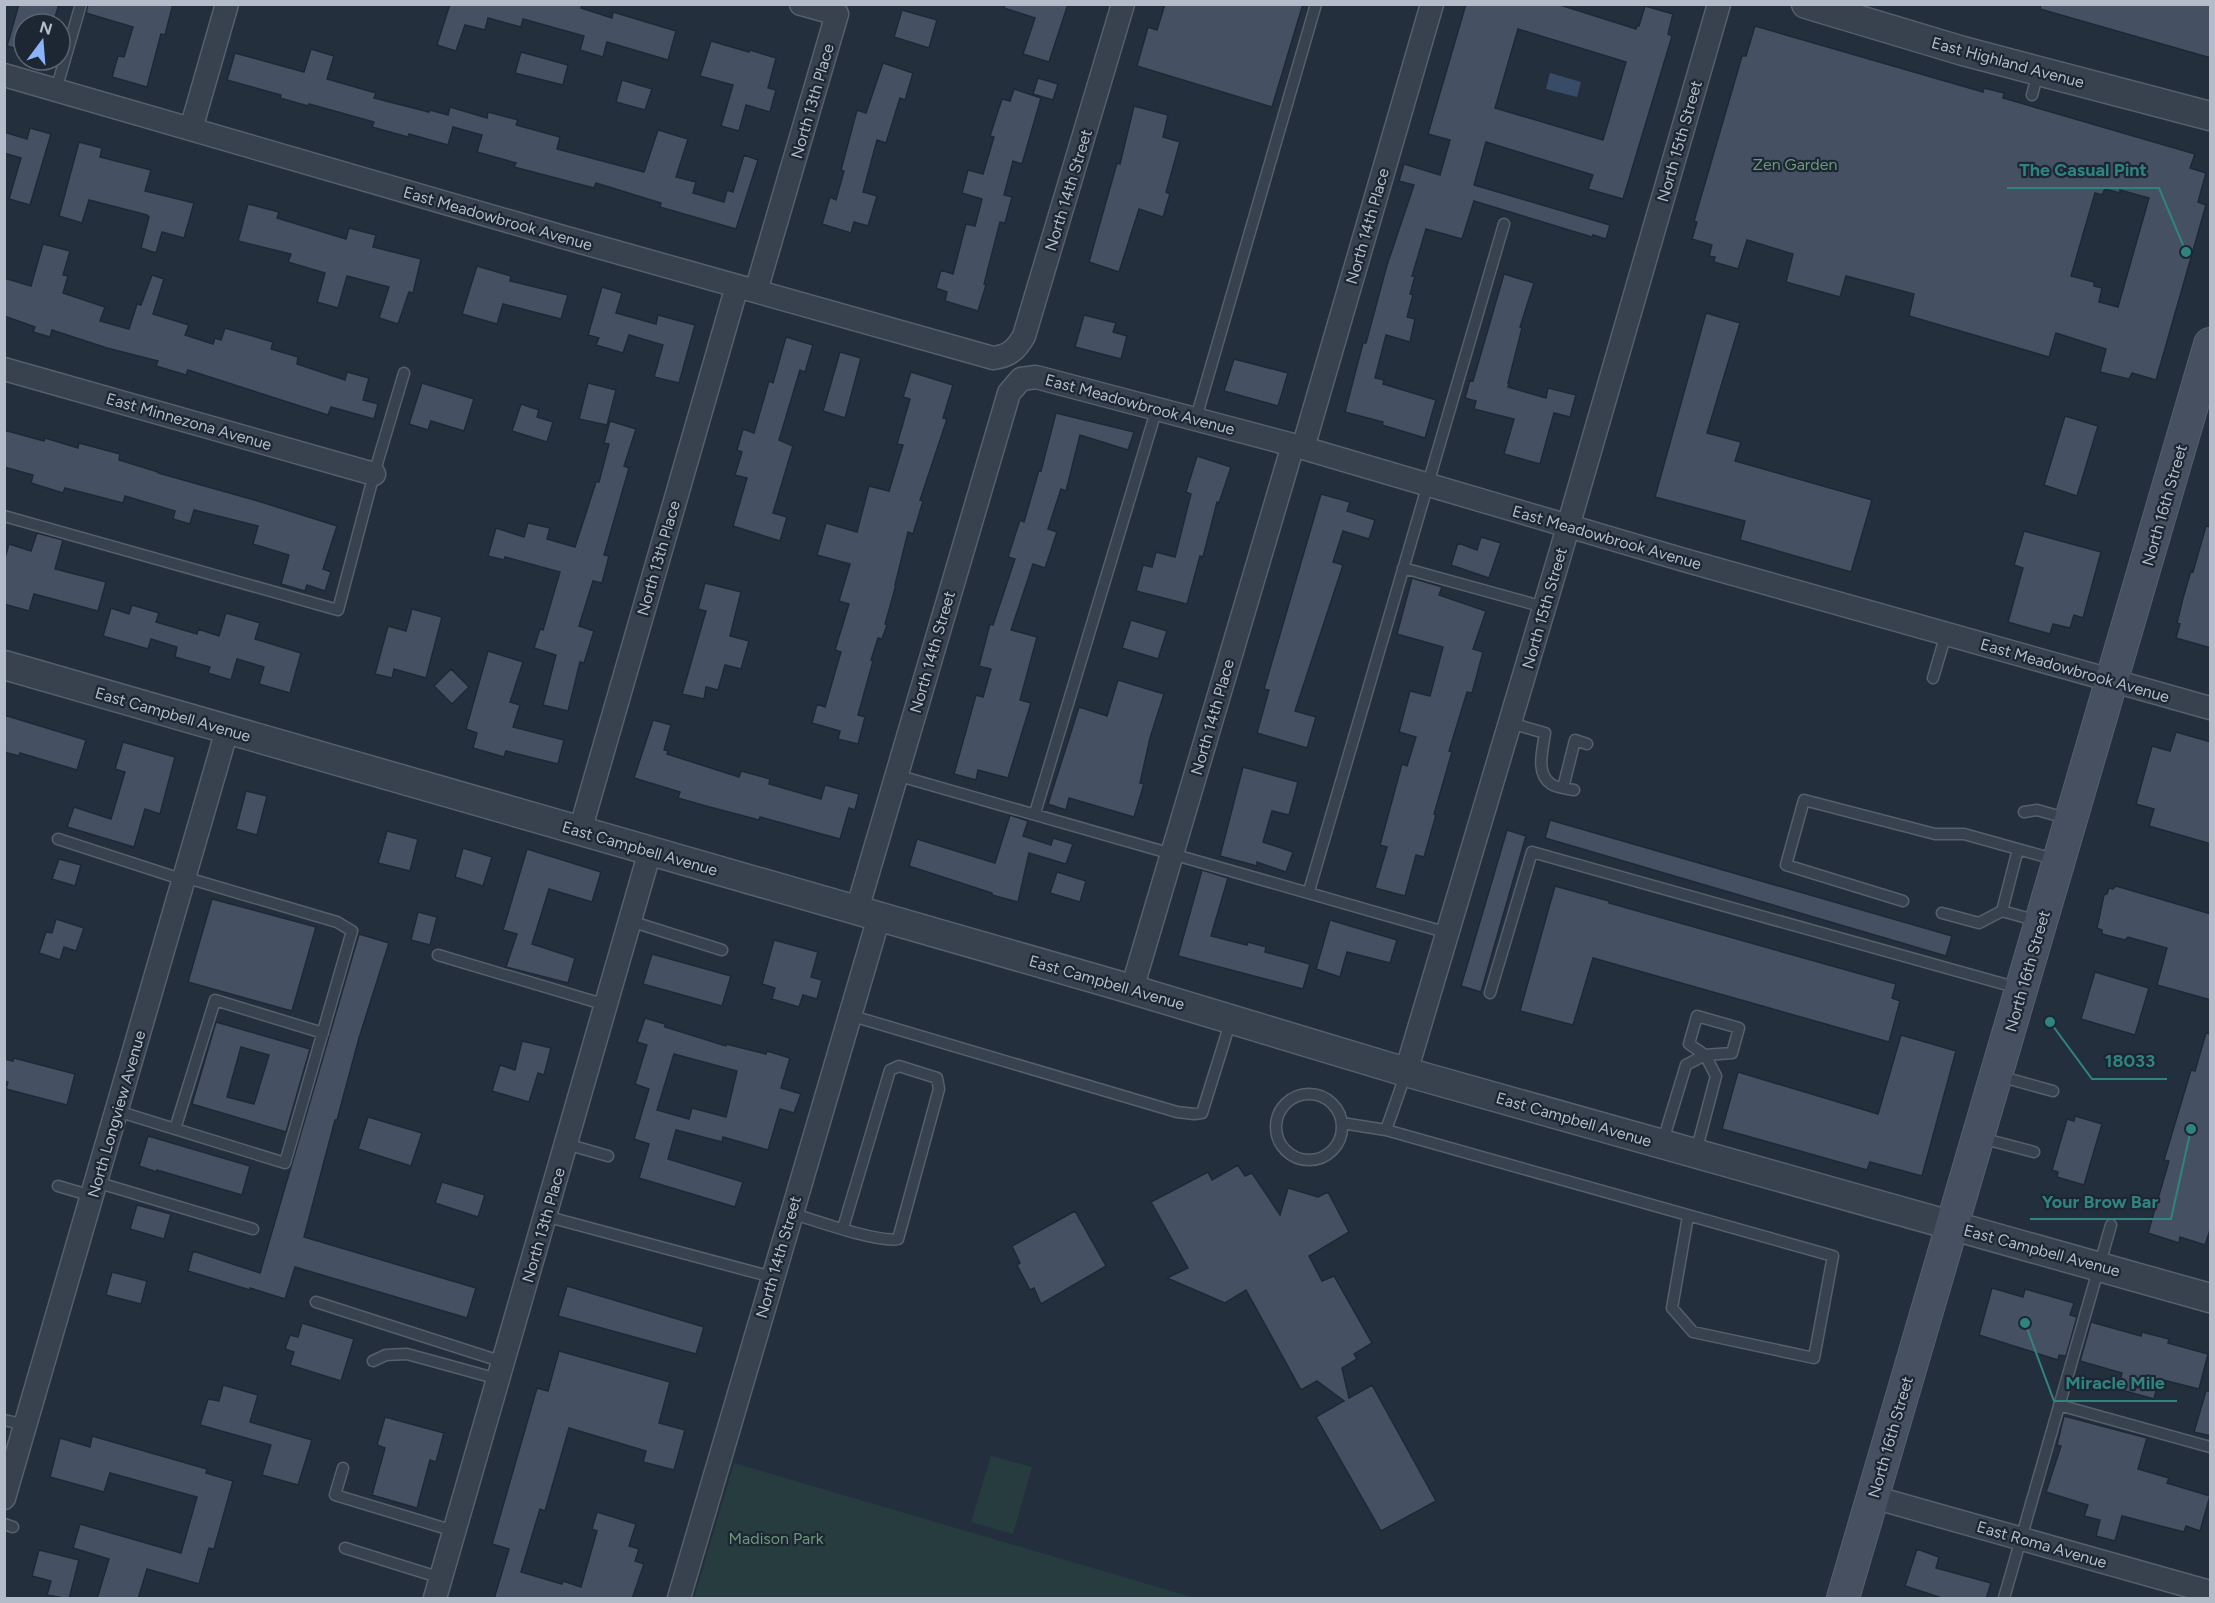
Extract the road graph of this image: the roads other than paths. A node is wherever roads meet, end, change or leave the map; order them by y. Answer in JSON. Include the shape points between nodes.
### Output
{"nodes":[{"id":1,"x":81,"y":4,"type":"edge"},
{"id":2,"x":227,"y":4,"type":"edge"},
{"id":3,"x":801,"y":4,"type":"edge"},
{"id":4,"x":1123,"y":4,"type":"edge"},
{"id":5,"x":1316,"y":4,"type":"edge"},
{"id":6,"x":1432,"y":4,"type":"edge"},
{"id":7,"x":1719,"y":4,"type":"edge"},
{"id":8,"x":1806,"y":4,"type":"edge"},
{"id":9,"x":4,"y":75,"type":"edge"},
{"id":10,"x":56,"y":90,"type":"junction"},
{"id":11,"x":2211,"y":116,"type":"edge"},
{"id":12,"x":191,"y":129,"type":"junction"},
{"id":13,"x":1504,"y":224,"type":"dead end"},
{"id":14,"x":746,"y":289,"type":"junction"},
{"id":15,"x":2211,"y":344,"type":"edge"},
{"id":16,"x":993,"y":357,"type":"joint"},
{"id":17,"x":4,"y":369,"type":"edge"},
{"id":18,"x":404,"y":374,"type":"dead end"},
{"id":19,"x":1009,"y":393,"type":"joint"},
{"id":20,"x":1157,"y":407,"type":"junction"},
{"id":21,"x":1196,"y":418,"type":"junction"},
{"id":22,"x":1298,"y":446,"type":"junction"},
{"id":23,"x":374,"y":474,"type":"junction"},
{"id":24,"x":1426,"y":485,"type":"junction"},
{"id":25,"x":4,"y":516,"type":"edge"},
{"id":26,"x":1568,"y":526,"type":"junction"},
{"id":27,"x":1402,"y":568,"type":"junction"},
{"id":28,"x":1544,"y":607,"type":"junction"},
{"id":29,"x":1946,"y":634,"type":"junction"},
{"id":30,"x":4,"y":665,"type":"edge"},
{"id":31,"x":1932,"y":678,"type":"dead end"},
{"id":32,"x":2112,"y":680,"type":"junction"},
{"id":33,"x":2211,"y":708,"type":"edge"},
{"id":34,"x":1510,"y":723,"type":"junction"},
{"id":35,"x":227,"y":729,"type":"junction"},
{"id":36,"x":1587,"y":744,"type":"dead end"},
{"id":37,"x":896,"y":775,"type":"junction"},
{"id":38,"x":1563,"y":788,"type":"junction"},
{"id":39,"x":1574,"y":790,"type":"dead end"},
{"id":40,"x":2024,"y":812,"type":"dead end"},
{"id":41,"x":1035,"y":813,"type":"junction"},
{"id":42,"x":2072,"y":819,"type":"junction"},
{"id":43,"x":580,"y":831,"type":"junction"},
{"id":44,"x":58,"y":839,"type":"dead end"},
{"id":45,"x":2018,"y":849,"type":"junction"},
{"id":46,"x":650,"y":851,"type":"junction"},
{"id":47,"x":1172,"y":852,"type":"junction"},
{"id":48,"x":2060,"y":861,"type":"junction"},
{"id":49,"x":184,"y":878,"type":"junction"},
{"id":50,"x":1309,"y":891,"type":"junction"},
{"id":51,"x":1903,"y":900,"type":"dead end"},
{"id":52,"x":2002,"y":911,"type":"junction"},
{"id":53,"x":1942,"y":913,"type":"dead end"},
{"id":54,"x":868,"y":914,"type":"junction"},
{"id":55,"x":630,"y":921,"type":"junction"},
{"id":56,"x":2041,"y":922,"type":"junction"},
{"id":57,"x":1448,"y":933,"type":"junction"},
{"id":58,"x":722,"y":950,"type":"dead end"},
{"id":59,"x":438,"y":955,"type":"dead end"},
{"id":60,"x":1132,"y":989,"type":"junction"},
{"id":61,"x":2022,"y":990,"type":"junction"},
{"id":62,"x":1490,"y":993,"type":"dead end"},
{"id":63,"x":606,"y":1005,"type":"junction"},
{"id":64,"x":849,"y":1015,"type":"junction"},
{"id":65,"x":1231,"y":1019,"type":"junction"},
{"id":66,"x":322,"y":1033,"type":"junction"},
{"id":67,"x":1705,"y":1055,"type":"junction"},
{"id":68,"x":1406,"y":1072,"type":"junction"},
{"id":69,"x":1996,"y":1075,"type":"junction"},
{"id":70,"x":2053,"y":1091,"type":"dead end"},
{"id":71,"x":117,"y":1111,"type":"junction"},
{"id":72,"x":1342,"y":1123,"type":"junction"},
{"id":73,"x":175,"y":1129,"type":"junction"},
{"id":74,"x":1386,"y":1130,"type":"junction"},
{"id":75,"x":1978,"y":1137,"type":"junction"},
{"id":76,"x":566,"y":1144,"type":"junction"},
{"id":77,"x":1662,"y":1144,"type":"junction"},
{"id":78,"x":2034,"y":1152,"type":"dead end"},
{"id":79,"x":1696,"y":1154,"type":"junction"},
{"id":80,"x":608,"y":1156,"type":"dead end"},
{"id":81,"x":58,"y":1186,"type":"dead end"},
{"id":82,"x":94,"y":1189,"type":"junction"},
{"id":83,"x":791,"y":1213,"type":"junction"},
{"id":84,"x":545,"y":1216,"type":"junction"},
{"id":85,"x":1689,"y":1216,"type":"junction"},
{"id":86,"x":2111,"y":1225,"type":"dead end"},
{"id":87,"x":1953,"y":1226,"type":"junction"},
{"id":88,"x":843,"y":1228,"type":"junction"},
{"id":89,"x":253,"y":1229,"type":"dead end"},
{"id":90,"x":2099,"y":1266,"type":"junction"},
{"id":91,"x":772,"y":1277,"type":"junction"},
{"id":92,"x":2211,"y":1298,"type":"edge"},
{"id":93,"x":316,"y":1302,"type":"dead end"},
{"id":94,"x":373,"y":1361,"type":"dead end"},
{"id":95,"x":501,"y":1370,"type":"junction"},
{"id":96,"x":2060,"y":1405,"type":"junction"},
{"id":97,"x":15,"y":1423,"type":"edge"},
{"id":98,"x":2211,"y":1447,"type":"edge"},
{"id":99,"x":343,"y":1468,"type":"dead end"},
{"id":100,"x":1873,"y":1497,"type":"junction"},
{"id":101,"x":4,"y":1498,"type":"edge"},
{"id":102,"x":454,"y":1531,"type":"junction"},
{"id":103,"x":2021,"y":1538,"type":"junction"},
{"id":104,"x":345,"y":1548,"type":"dead end"},
{"id":105,"x":438,"y":1588,"type":"edge"},
{"id":106,"x":2211,"y":1592,"type":"edge"},
{"id":107,"x":679,"y":1599,"type":"edge"},
{"id":108,"x":1843,"y":1599,"type":"edge"},
{"id":109,"x":2004,"y":1599,"type":"edge"}],
"edges":[{"from":1,"to":10,"type":"lane"},
{"from":2,"to":12,"type":"street"},
{"from":3,"to":14,"type":"street","name":"North 13th Place","via":[[837,14]]},
{"from":4,"to":16,"type":"street","name":"North 14th Street","via":[[1024,336],[1006,356]]},
{"from":5,"to":21,"type":"lane"},
{"from":6,"to":22,"type":"street","name":"North 14th Place"},
{"from":7,"to":26,"type":"street","name":"North 15th Street"},
{"from":8,"to":11,"type":"street","name":"East Highland Avenue","via":[[2035,83]]},
{"from":9,"to":10,"type":"street","name":"East Meadowbrook Avenue"},
{"from":10,"to":12,"type":"street","name":"East Meadowbrook Avenue"},
{"from":12,"to":14,"type":"street","name":"East Meadowbrook Avenue"},
{"from":13,"to":24,"type":"lane"},
{"from":14,"to":16,"type":"street","name":"East Meadowbrook Avenue"},
{"from":14,"to":43,"type":"street","name":"North 13th Place"},
{"from":15,"to":32,"type":"main road","name":"North 16th Street"},
{"from":17,"to":23,"type":"street","name":"East Minnezona Avenue"},
{"from":18,"to":23,"type":"lane"},
{"from":19,"to":20,"type":"street","name":"East Meadowbrook Avenue","via":[[1021,380],[1036,377]]},
{"from":19,"to":37,"type":"street","name":"North 14th Street"},
{"from":20,"to":21,"type":"street","name":"East Meadowbrook Avenue"},
{"from":20,"to":41,"type":"lane"},
{"from":21,"to":22,"type":"street","name":"East Meadowbrook Avenue"},
{"from":22,"to":24,"type":"street","name":"East Meadowbrook Avenue"},
{"from":22,"to":47,"type":"street","name":"North 14th Place"},
{"from":23,"to":25,"type":"lane","via":[[338,610]]},
{"from":24,"to":26,"type":"street","name":"East Meadowbrook Avenue"},
{"from":24,"to":27,"type":"lane"},
{"from":26,"to":28,"type":"street","name":"North 15th Street"},
{"from":26,"to":29,"type":"street","name":"East Meadowbrook Avenue"},
{"from":27,"to":28,"type":"lane"},
{"from":27,"to":50,"type":"lane"},
{"from":28,"to":34,"type":"street","name":"North 15th Street"},
{"from":29,"to":31,"type":"lane"},
{"from":29,"to":32,"type":"street","name":"East Meadowbrook Avenue"},
{"from":30,"to":35,"type":"street","name":"East Campbell Avenue"},
{"from":32,"to":33,"type":"street","name":"East Meadowbrook Avenue"},
{"from":32,"to":42,"type":"main road","name":"North 16th Street"},
{"from":34,"to":38,"type":"lane","via":[[1545,734],[1541,763],[1544,775],[1551,784]]},
{"from":34,"to":57,"type":"street","name":"North 15th Street"},
{"from":35,"to":43,"type":"street","name":"East Campbell Avenue"},
{"from":35,"to":49,"type":"street","name":"North Longview Avenue"},
{"from":36,"to":38,"type":"lane","via":[[1575,740]]},
{"from":37,"to":41,"type":"lane"},
{"from":37,"to":54,"type":"street","name":"North 14th Street"},
{"from":38,"to":39,"type":"lane"},
{"from":40,"to":42,"type":"lane","via":[[2037,810]]},
{"from":41,"to":47,"type":"lane"},
{"from":42,"to":48,"type":"main road","name":"North 16th Street"},
{"from":43,"to":46,"type":"street","name":"East Campbell Avenue"},
{"from":44,"to":49,"type":"lane"},
{"from":45,"to":48,"type":"lane"},
{"from":45,"to":51,"type":"lane","via":[[1964,834],[1935,834],[1804,801],[1786,865]]},
{"from":45,"to":52,"type":"lane"},
{"from":46,"to":54,"type":"street","name":"East Campbell Avenue"},
{"from":46,"to":55,"type":"street","name":"North 13th Place"},
{"from":47,"to":50,"type":"lane"},
{"from":47,"to":60,"type":"street","name":"North 14th Place"},
{"from":48,"to":56,"type":"main road","name":"North 16th Street"},
{"from":49,"to":66,"type":"lane","via":[[337,922],[352,931]]},
{"from":49,"to":71,"type":"street","name":"North Longview Avenue"},
{"from":50,"to":57,"type":"lane"},
{"from":52,"to":53,"type":"lane","via":[[1979,923]]},
{"from":52,"to":56,"type":"lane"},
{"from":54,"to":60,"type":"street","name":"East Campbell Avenue"},
{"from":54,"to":64,"type":"street","name":"North 14th Street"},
{"from":55,"to":58,"type":"lane"},
{"from":55,"to":63,"type":"street","name":"North 13th Place"},
{"from":56,"to":61,"type":"main road","name":"North 16th Street"},
{"from":57,"to":68,"type":"street","name":"North 15th Street"},
{"from":59,"to":63,"type":"lane"},
{"from":60,"to":65,"type":"street","name":"East Campbell Avenue"},
{"from":61,"to":62,"type":"lane","via":[[1532,852]]},
{"from":61,"to":69,"type":"main road","name":"North 16th Street"},
{"from":63,"to":76,"type":"street","name":"North 13th Place"},
{"from":64,"to":65,"type":"lane","via":[[1194,1114],[1202,1113]]},
{"from":64,"to":83,"type":"street","name":"North 14th Street"},
{"from":65,"to":68,"type":"street","name":"East Campbell Avenue"},
{"from":66,"to":73,"type":"lane","via":[[215,1000]]},
{"from":66,"to":73,"type":"lane","via":[[285,1163]]},
{"from":67,"to":67,"type":"lane","via":[[1732,1053],[1739,1029],[1697,1016],[1689,1044]]},
{"from":67,"to":77,"type":"lane","via":[[1686,1065]]},
{"from":67,"to":79,"type":"lane","via":[[1716,1076]]},
{"from":68,"to":74,"type":"lane"},
{"from":68,"to":77,"type":"street","name":"East Campbell Avenue"},
{"from":69,"to":70,"type":"lane"},
{"from":69,"to":75,"type":"main road","name":"North 16th Street"},
{"from":71,"to":73,"type":"lane"},
{"from":71,"to":82,"type":"street","name":"North Longview Avenue"},
{"from":72,"to":72,"type":"lane","via":[[1337,1144],[1320,1158],[1309,1160],[1289,1153],[1277,1136],[1278,1114],[1292,1098],[1302,1094],[1323,1097],[1332,1103]]},
{"from":72,"to":74,"type":"lane"},
{"from":74,"to":85,"type":"lane"},
{"from":75,"to":78,"type":"lane"},
{"from":75,"to":87,"type":"main road","name":"North 16th Street"},
{"from":76,"to":80,"type":"lane"},
{"from":76,"to":84,"type":"street","name":"North 13th Place"},
{"from":77,"to":79,"type":"street","name":"East Campbell Avenue"},
{"from":79,"to":87,"type":"street","name":"East Campbell Avenue"},
{"from":81,"to":82,"type":"lane"},
{"from":82,"to":89,"type":"lane"},
{"from":82,"to":97,"type":"street","name":"North Longview Avenue"},
{"from":83,"to":88,"type":"lane"},
{"from":83,"to":91,"type":"street","name":"North 14th Street"},
{"from":84,"to":91,"type":"lane"},
{"from":84,"to":95,"type":"street","name":"North 13th Place"},
{"from":85,"to":85,"type":"lane","via":[[1833,1256],[1814,1358],[1693,1332],[1672,1308]]},
{"from":86,"to":90,"type":"lane"},
{"from":87,"to":90,"type":"street","name":"East Campbell Avenue"},
{"from":87,"to":100,"type":"main road","name":"North 16th Street"},
{"from":88,"to":88,"type":"lane","via":[[889,1241],[898,1239],[939,1089],[937,1078],[899,1066],[890,1070]]},
{"from":90,"to":92,"type":"street","name":"East Campbell Avenue"},
{"from":90,"to":96,"type":"lane"},
{"from":91,"to":107,"type":"street","name":"North 14th Street"},
{"from":93,"to":95,"type":"lane"},
{"from":94,"to":95,"type":"lane","via":[[386,1355],[407,1354]]},
{"from":95,"to":102,"type":"street","name":"North 13th Place"},
{"from":96,"to":98,"type":"lane"},
{"from":96,"to":103,"type":"lane"},
{"from":97,"to":101,"type":"street","name":"North Longview Avenue"},
{"from":99,"to":102,"type":"lane","via":[[335,1495]]},
{"from":100,"to":103,"type":"street","name":"East Roma Avenue"},
{"from":100,"to":108,"type":"main road","name":"North 16th Street"},
{"from":102,"to":105,"type":"street","name":"North 13th Place"},
{"from":103,"to":106,"type":"street","name":"East Roma Avenue"},
{"from":103,"to":109,"type":"lane"},
{"from":104,"to":105,"type":"lane"}]}
